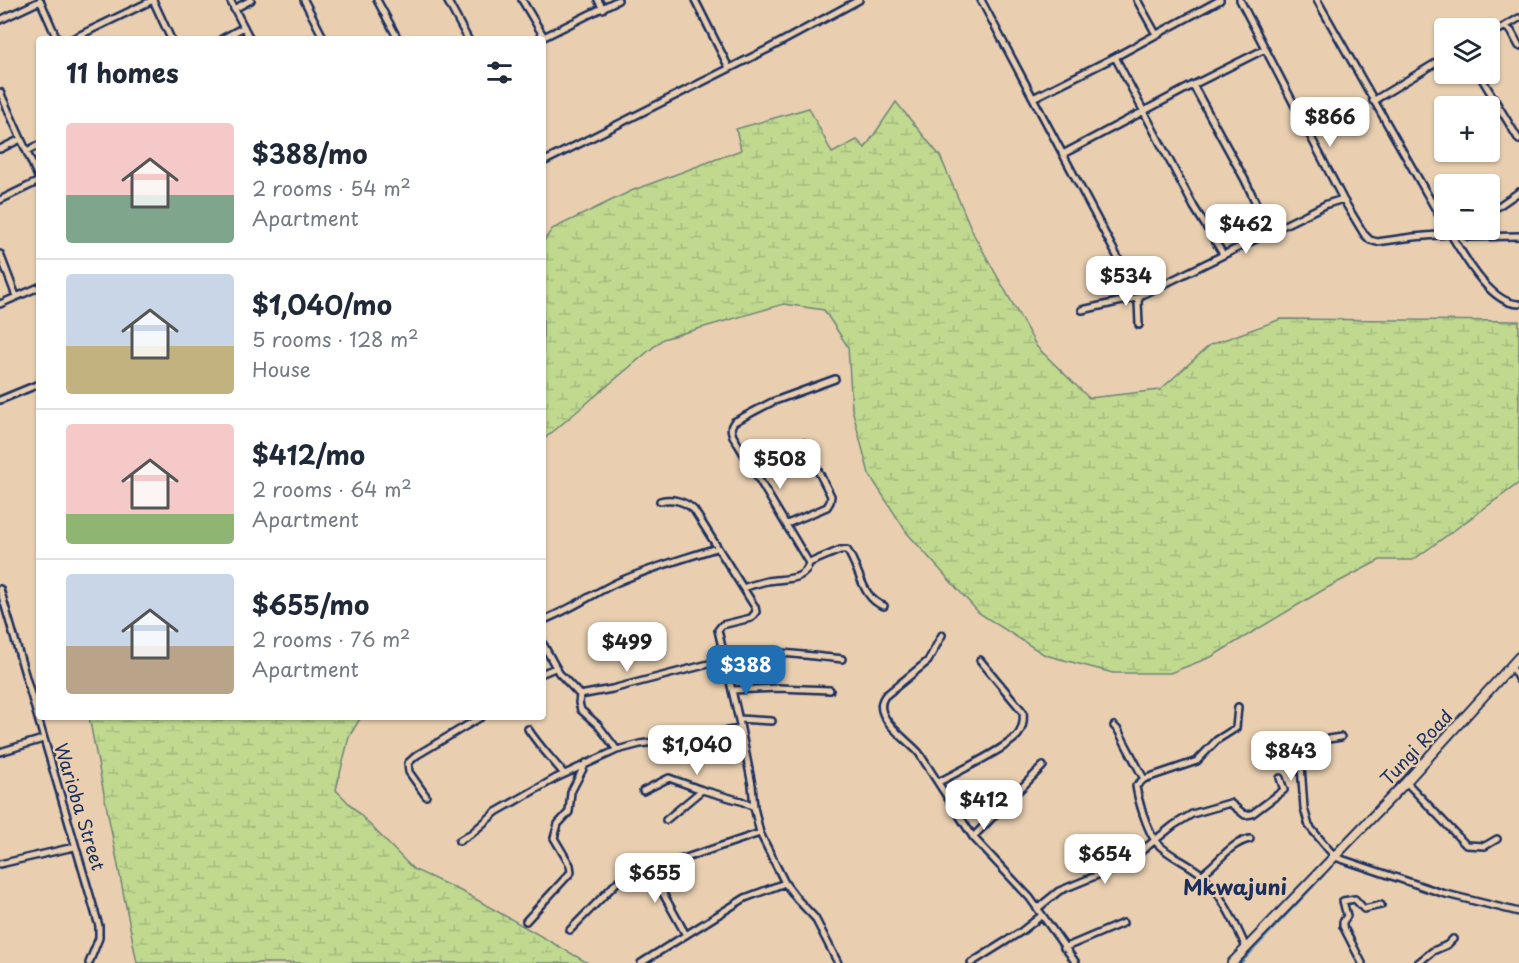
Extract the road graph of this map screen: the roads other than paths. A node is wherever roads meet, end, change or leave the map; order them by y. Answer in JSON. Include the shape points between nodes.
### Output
{"nodes":[{"id":1,"x":40,"y":0,"type":"edge"},
{"id":2,"x":153,"y":0,"type":"edge"},
{"id":3,"x":230,"y":0,"type":"edge"},
{"id":4,"x":251,"y":0,"type":"edge"},
{"id":5,"x":304,"y":0,"type":"edge"},
{"id":6,"x":377,"y":0,"type":"edge"},
{"id":7,"x":447,"y":0,"type":"edge"},
{"id":8,"x":522,"y":0,"type":"edge"},
{"id":9,"x":598,"y":0,"type":"edge"},
{"id":10,"x":618,"y":0,"type":"edge"},
{"id":11,"x":694,"y":0,"type":"edge"},
{"id":12,"x":859,"y":0,"type":"edge"},
{"id":13,"x":981,"y":0,"type":"edge"},
{"id":14,"x":1137,"y":0,"type":"edge"},
{"id":15,"x":1220,"y":0,"type":"edge"},
{"id":16,"x":1240,"y":0,"type":"edge"},
{"id":17,"x":1317,"y":0,"type":"edge"},
{"id":18,"x":234,"y":9,"type":"junction"},
{"id":19,"x":603,"y":9,"type":"junction"},
{"id":20,"x":1519,"y":18,"type":"edge"},
{"id":21,"x":0,"y":20,"type":"edge"},
{"id":22,"x":244,"y":27,"type":"junction"},
{"id":23,"x":1504,"y":27,"type":"junction"},
{"id":24,"x":1500,"y":29,"type":"edge"},
{"id":25,"x":1156,"y":34,"type":"junction"},
{"id":26,"x":56,"y":36,"type":"edge"},
{"id":27,"x":78,"y":36,"type":"edge"},
{"id":28,"x":170,"y":36,"type":"edge"},
{"id":29,"x":228,"y":36,"type":"edge"},
{"id":30,"x":248,"y":36,"type":"edge"},
{"id":31,"x":322,"y":36,"type":"edge"},
{"id":32,"x":396,"y":36,"type":"edge"},
{"id":33,"x":466,"y":36,"type":"edge"},
{"id":34,"x":541,"y":36,"type":"edge"},
{"id":35,"x":546,"y":36,"type":"edge"},
{"id":36,"x":1519,"y":46,"type":"edge"},
{"id":37,"x":1265,"y":49,"type":"junction"},
{"id":38,"x":1115,"y":57,"type":"junction"},
{"id":39,"x":1434,"y":64,"type":"edge"},
{"id":40,"x":729,"y":68,"type":"junction"},
{"id":41,"x":1485,"y":84,"type":"edge"},
{"id":42,"x":1193,"y":85,"type":"junction"},
{"id":43,"x":0,"y":92,"type":"edge"},
{"id":44,"x":1033,"y":98,"type":"junction"},
{"id":45,"x":1373,"y":100,"type":"junction"},
{"id":46,"x":1144,"y":110,"type":"junction"},
{"id":47,"x":21,"y":140,"type":"junction"},
{"id":48,"x":1519,"y":140,"type":"edge"},
{"id":49,"x":36,"y":146,"type":"edge"},
{"id":50,"x":0,"y":149,"type":"edge"},
{"id":51,"x":27,"y":151,"type":"junction"},
{"id":52,"x":1063,"y":154,"type":"junction"},
{"id":53,"x":546,"y":160,"type":"edge"},
{"id":54,"x":36,"y":173,"type":"edge"},
{"id":55,"x":36,"y":182,"type":"edge"},
{"id":56,"x":1519,"y":192,"type":"edge"},
{"id":57,"x":1343,"y":199,"type":"junction"},
{"id":58,"x":0,"y":200,"type":"edge"},
{"id":59,"x":1500,"y":205,"type":"edge"},
{"id":60,"x":1434,"y":207,"type":"edge"},
{"id":61,"x":1269,"y":231,"type":"junction"},
{"id":62,"x":1434,"y":234,"type":"edge"},
{"id":63,"x":1500,"y":236,"type":"edge"},
{"id":64,"x":1519,"y":236,"type":"edge"},
{"id":65,"x":1457,"y":240,"type":"edge"},
{"id":66,"x":0,"y":254,"type":"edge"},
{"id":67,"x":1223,"y":254,"type":"junction"},
{"id":68,"x":36,"y":287,"type":"edge"},
{"id":69,"x":16,"y":296,"type":"junction"},
{"id":70,"x":1141,"y":296,"type":"junction"},
{"id":71,"x":0,"y":304,"type":"edge"},
{"id":72,"x":1519,"y":304,"type":"edge"},
{"id":73,"x":1082,"y":310,"type":"dead end"},
{"id":74,"x":1139,"y":325,"type":"dead end"},
{"id":75,"x":835,"y":379,"type":"dead end"},
{"id":76,"x":36,"y":385,"type":"edge"},
{"id":77,"x":0,"y":400,"type":"edge"},
{"id":78,"x":804,"y":443,"type":"dead end"},
{"id":79,"x":660,"y":501,"type":"dead end"},
{"id":80,"x":787,"y":524,"type":"junction"},
{"id":81,"x":716,"y":548,"type":"junction"},
{"id":82,"x":809,"y":563,"type":"junction"},
{"id":83,"x":743,"y":588,"type":"junction"},
{"id":84,"x":0,"y":589,"type":"edge"},
{"id":85,"x":884,"y":606,"type":"dead end"},
{"id":86,"x":546,"y":619,"type":"edge"},
{"id":87,"x":942,"y":635,"type":"dead end"},
{"id":88,"x":546,"y":650,"type":"edge"},
{"id":89,"x":1519,"y":657,"type":"edge"},
{"id":90,"x":724,"y":658,"type":"junction"},
{"id":91,"x":842,"y":659,"type":"dead end"},
{"id":92,"x":980,"y":660,"type":"dead end"},
{"id":93,"x":1511,"y":666,"type":"junction"},
{"id":94,"x":555,"y":668,"type":"junction"},
{"id":95,"x":546,"y":672,"type":"edge"},
{"id":96,"x":1519,"y":680,"type":"edge"},
{"id":97,"x":732,"y":690,"type":"junction"},
{"id":98,"x":830,"y":690,"type":"dead end"},
{"id":99,"x":580,"y":695,"type":"junction"},
{"id":100,"x":1238,"y":707,"type":"dead end"},
{"id":101,"x":36,"y":715,"type":"edge"},
{"id":102,"x":739,"y":719,"type":"junction"},
{"id":103,"x":38,"y":720,"type":"edge"},
{"id":104,"x":476,"y":720,"type":"edge"},
{"id":105,"x":772,"y":721,"type":"dead end"},
{"id":106,"x":1114,"y":726,"type":"dead end"},
{"id":107,"x":528,"y":729,"type":"dead end"},
{"id":108,"x":741,"y":729,"type":"junction"},
{"id":109,"x":1341,"y":737,"type":"dead end"},
{"id":110,"x":43,"y":739,"type":"junction"},
{"id":111,"x":617,"y":750,"type":"junction"},
{"id":112,"x":0,"y":752,"type":"edge"},
{"id":113,"x":587,"y":762,"type":"junction"},
{"id":114,"x":1043,"y":766,"type":"dead end"},
{"id":115,"x":564,"y":774,"type":"junction"},
{"id":116,"x":1280,"y":778,"type":"dead end"},
{"id":117,"x":1144,"y":779,"type":"junction"},
{"id":118,"x":939,"y":782,"type":"junction"},
{"id":119,"x":1406,"y":782,"type":"junction"},
{"id":120,"x":702,"y":790,"type":"junction"},
{"id":121,"x":643,"y":791,"type":"dead end"},
{"id":122,"x":426,"y":796,"type":"dead end"},
{"id":123,"x":754,"y":807,"type":"junction"},
{"id":124,"x":666,"y":820,"type":"dead end"},
{"id":125,"x":760,"y":833,"type":"junction"},
{"id":126,"x":973,"y":837,"type":"junction"},
{"id":127,"x":1250,"y":838,"type":"dead end"},
{"id":128,"x":1497,"y":839,"type":"dead end"},
{"id":129,"x":459,"y":841,"type":"dead end"},
{"id":130,"x":1156,"y":841,"type":"junction"},
{"id":131,"x":74,"y":847,"type":"junction"},
{"id":132,"x":1335,"y":857,"type":"junction"},
{"id":133,"x":0,"y":864,"type":"edge"},
{"id":134,"x":650,"y":870,"type":"junction"},
{"id":135,"x":1202,"y":874,"type":"junction"},
{"id":136,"x":785,"y":883,"type":"junction"},
{"id":137,"x":1381,"y":905,"type":"dead end"},
{"id":138,"x":1038,"y":908,"type":"junction"},
{"id":139,"x":1519,"y":912,"type":"edge"},
{"id":140,"x":1041,"y":916,"type":"junction"},
{"id":141,"x":526,"y":921,"type":"dead end"},
{"id":142,"x":1123,"y":923,"type":"dead end"},
{"id":143,"x":570,"y":930,"type":"dead end"},
{"id":144,"x":686,"y":935,"type":"junction"},
{"id":145,"x":1453,"y":939,"type":"dead end"},
{"id":146,"x":1064,"y":948,"type":"junction"},
{"id":147,"x":1246,"y":948,"type":"junction"},
{"id":148,"x":1360,"y":962,"type":"edge"},
{"id":149,"x":89,"y":963,"type":"edge"},
{"id":150,"x":641,"y":963,"type":"edge"},
{"id":151,"x":838,"y":963,"type":"edge"},
{"id":152,"x":971,"y":963,"type":"edge"},
{"id":153,"x":1076,"y":963,"type":"edge"},
{"id":154,"x":1232,"y":963,"type":"edge"},
{"id":155,"x":1418,"y":963,"type":"edge"}],
"edges":[{"from":1,"to":21,"type":"street"},
{"from":1,"to":26,"type":"street"},
{"from":2,"to":27,"type":"street"},
{"from":2,"to":28,"type":"street"},
{"from":3,"to":18,"type":"street"},
{"from":4,"to":18,"type":"street"},
{"from":5,"to":31,"type":"street"},
{"from":6,"to":32,"type":"street"},
{"from":7,"to":33,"type":"street"},
{"from":8,"to":34,"type":"street"},
{"from":9,"to":19,"type":"street"},
{"from":10,"to":19,"type":"street"},
{"from":11,"to":40,"type":"street"},
{"from":12,"to":40,"type":"street"},
{"from":13,"to":44,"type":"street"},
{"from":14,"to":25,"type":"street"},
{"from":15,"to":25,"type":"street"},
{"from":16,"to":37,"type":"street"},
{"from":17,"to":45,"type":"street"},
{"from":18,"to":22,"type":"street"},
{"from":19,"to":35,"type":"street"},
{"from":20,"to":23,"type":"street"},
{"from":22,"to":29,"type":"street"},
{"from":22,"to":30,"type":"street"},
{"from":23,"to":24,"type":"street"},
{"from":23,"to":36,"type":"street","via":[[1511,31]]},
{"from":25,"to":38,"type":"street"},
{"from":37,"to":42,"type":"street"},
{"from":37,"to":57,"type":"street"},
{"from":38,"to":44,"type":"street"},
{"from":38,"to":46,"type":"street"},
{"from":39,"to":45,"type":"street"},
{"from":40,"to":53,"type":"street"},
{"from":41,"to":48,"type":"street"},
{"from":42,"to":46,"type":"street"},
{"from":42,"to":61,"type":"street"},
{"from":43,"to":47,"type":"street"},
{"from":44,"to":52,"type":"street"},
{"from":45,"to":60,"type":"street"},
{"from":46,"to":52,"type":"street"},
{"from":46,"to":67,"type":"street"},
{"from":47,"to":50,"type":"street"},
{"from":47,"to":51,"type":"street"},
{"from":49,"to":51,"type":"street"},
{"from":51,"to":54,"type":"street"},
{"from":52,"to":70,"type":"street"},
{"from":55,"to":58,"type":"street"},
{"from":56,"to":59,"type":"street"},
{"from":57,"to":61,"type":"street"},
{"from":57,"to":62,"type":"street","via":[[1370,240]]},
{"from":61,"to":67,"type":"street"},
{"from":63,"to":64,"type":"street"},
{"from":65,"to":72,"type":"street","via":[[1466,260],[1499,297]]},
{"from":66,"to":69,"type":"street"},
{"from":67,"to":70,"type":"street"},
{"from":68,"to":69,"type":"street"},
{"from":69,"to":71,"type":"street"},
{"from":70,"to":73,"type":"street"},
{"from":70,"to":74,"type":"street"},
{"from":75,"to":80,"type":"street","via":[[772,402],[731,425],[733,436]]},
{"from":76,"to":77,"type":"street"},
{"from":78,"to":80,"type":"street","via":[[831,496],[830,502],[827,507]]},
{"from":79,"to":81,"type":"street","via":[[689,505]]},
{"from":80,"to":82,"type":"street"},
{"from":81,"to":83,"type":"street"},
{"from":81,"to":86,"type":"street","via":[[646,571]]},
{"from":82,"to":83,"type":"street","via":[[805,573],[794,578]]},
{"from":82,"to":85,"type":"street","via":[[847,550],[872,597]]},
{"from":83,"to":90,"type":"street","via":[[756,612],[752,618],[719,627]]},
{"from":84,"to":101,"type":"street","name":"Warioba Street"},
{"from":87,"to":118,"type":"street","via":[[928,661],[880,702],[894,731],[914,747]]},
{"from":88,"to":94,"type":"street"},
{"from":89,"to":93,"type":"main road","name":"Tungi Road"},
{"from":90,"to":91,"type":"street","via":[[736,653],[772,653]]},
{"from":90,"to":97,"type":"street"},
{"from":90,"to":99,"type":"street"},
{"from":92,"to":118,"type":"street","via":[[1023,712],[1022,728],[1008,742]]},
{"from":93,"to":96,"type":"street"},
{"from":93,"to":119,"type":"main road","name":"Tungi Road"},
{"from":94,"to":95,"type":"street"},
{"from":94,"to":99,"type":"street"},
{"from":97,"to":98,"type":"street"},
{"from":97,"to":102,"type":"street"},
{"from":99,"to":111,"type":"street","via":[[582,710]]},
{"from":100,"to":117,"type":"street","via":[[1236,728],[1202,757]]},
{"from":102,"to":105,"type":"street"},
{"from":102,"to":108,"type":"street"},
{"from":103,"to":110,"type":"street","name":"Warioba Street"},
{"from":104,"to":122,"type":"street","via":[[408,763],[409,772]]},
{"from":106,"to":117,"type":"street"},
{"from":107,"to":115,"type":"street"},
{"from":108,"to":111,"type":"street"},
{"from":108,"to":123,"type":"street"},
{"from":109,"to":132,"type":"street","via":[[1303,743],[1300,752],[1309,826]]},
{"from":110,"to":112,"type":"street"},
{"from":110,"to":131,"type":"street","name":"Warioba Street"},
{"from":111,"to":113,"type":"street"},
{"from":113,"to":115,"type":"street"},
{"from":113,"to":141,"type":"street","via":[[571,792],[569,812],[558,824],[554,838],[571,872]]},
{"from":114,"to":126,"type":"street"},
{"from":115,"to":129,"type":"street","via":[[496,813]]},
{"from":116,"to":130,"type":"street","via":[[1284,790],[1252,814],[1245,815],[1230,803],[1220,805],[1182,820]]},
{"from":117,"to":130,"type":"street","via":[[1136,788]]},
{"from":118,"to":126,"type":"street"},
{"from":119,"to":128,"type":"street","via":[[1466,844],[1485,846]]},
{"from":119,"to":132,"type":"main road","name":"Tungi Road"},
{"from":120,"to":121,"type":"street","via":[[669,778]]},
{"from":120,"to":123,"type":"street"},
{"from":120,"to":124,"type":"street"},
{"from":123,"to":125,"type":"street"},
{"from":125,"to":134,"type":"street"},
{"from":125,"to":136,"type":"street"},
{"from":126,"to":138,"type":"street"},
{"from":127,"to":135,"type":"street","via":[[1240,841]]},
{"from":130,"to":135,"type":"street"},
{"from":130,"to":138,"type":"street","via":[[1110,870],[1059,891]]},
{"from":131,"to":133,"type":"street"},
{"from":131,"to":149,"type":"street","name":"Warioba Street","via":[[99,926],[99,938]]},
{"from":132,"to":139,"type":"street","via":[[1442,893]]},
{"from":132,"to":147,"type":"main road","name":"Tungi Road"},
{"from":134,"to":143,"type":"street","via":[[640,864],[628,870]]},
{"from":134,"to":144,"type":"street"},
{"from":135,"to":147,"type":"street","via":[[1223,903]]},
{"from":136,"to":144,"type":"street","via":[[745,898]]},
{"from":136,"to":151,"type":"street","via":[[815,918]]},
{"from":137,"to":148,"type":"street","via":[[1364,909],[1355,898],[1343,901],[1347,918],[1343,926]]},
{"from":138,"to":140,"type":"street"},
{"from":140,"to":146,"type":"street"},
{"from":140,"to":152,"type":"street"},
{"from":142,"to":146,"type":"street"},
{"from":144,"to":150,"type":"street"},
{"from":145,"to":155,"type":"street"},
{"from":146,"to":153,"type":"street"},
{"from":147,"to":154,"type":"main road","name":"Tungi Road"}]}
